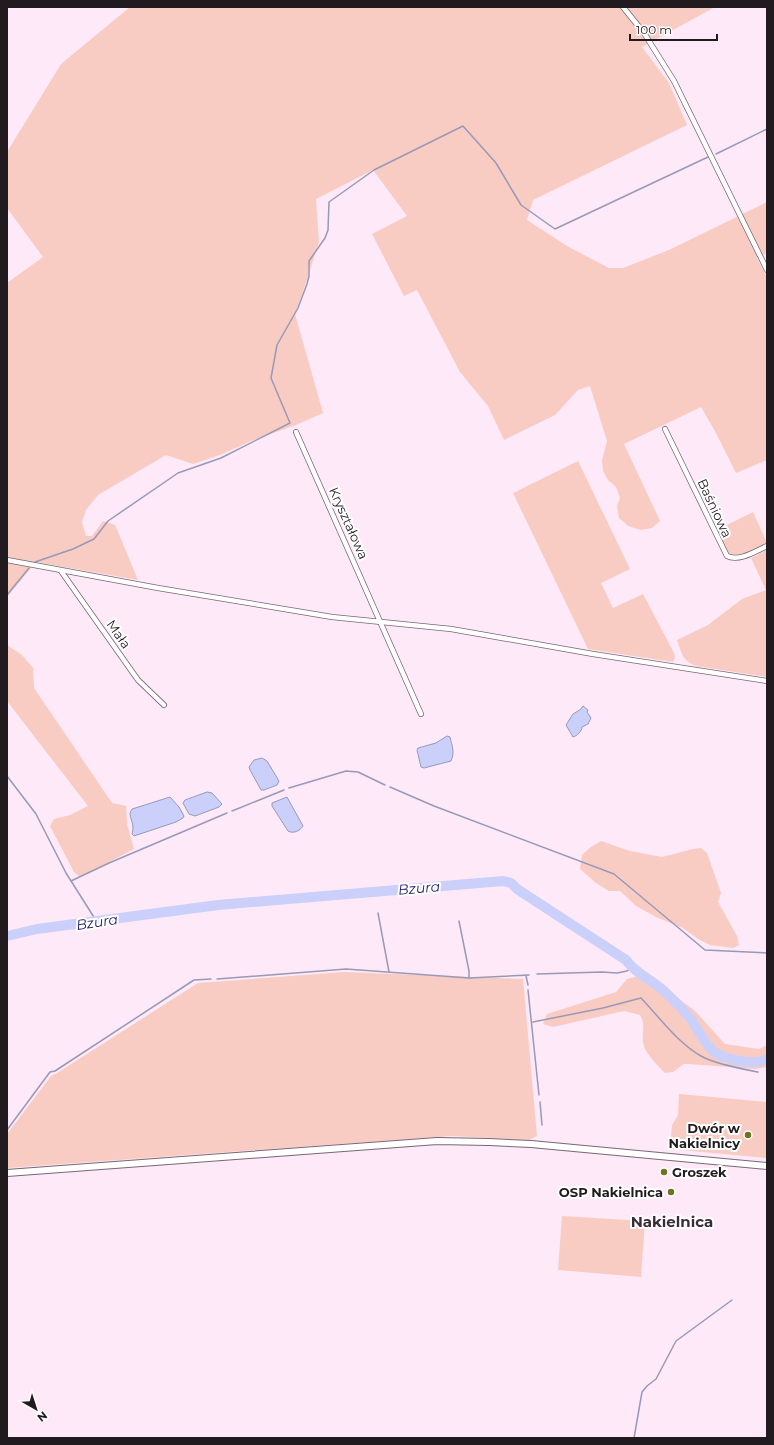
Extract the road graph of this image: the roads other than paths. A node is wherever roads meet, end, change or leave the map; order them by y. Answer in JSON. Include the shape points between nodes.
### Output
{"nodes":[{"id":1,"x":623,"y":7,"type":"edge"},
{"id":2,"x":765,"y":259,"type":"edge"},
{"id":3,"x":767,"y":270,"type":"edge"},
{"id":4,"x":666,"y":429,"type":"dead end"},
{"id":5,"x":296,"y":432,"type":"dead end"},
{"id":6,"x":767,"y":546,"type":"edge"},
{"id":7,"x":7,"y":560,"type":"edge"},
{"id":8,"x":61,"y":571,"type":"junction"},
{"id":9,"x":381,"y":623,"type":"junction"},
{"id":10,"x":767,"y":682,"type":"edge"},
{"id":11,"x":164,"y":705,"type":"dead end"},
{"id":12,"x":421,"y":714,"type":"dead end"},
{"id":13,"x":767,"y":1166,"type":"edge"},
{"id":14,"x":7,"y":1173,"type":"edge"}],
"edges":[{"from":1,"to":2,"type":"street","via":[[644,33],[674,81]]},
{"from":2,"to":3,"type":"street"},
{"from":4,"to":6,"type":"street","name":"Baśniowa","via":[[727,556],[736,558]]},
{"from":5,"to":9,"type":"street","name":"Kryształowa"},
{"from":7,"to":8,"type":"street"},
{"from":8,"to":9,"type":"street"},
{"from":8,"to":11,"type":"street","name":"Mała","via":[[138,680]]},
{"from":9,"to":10,"type":"street","via":[[451,629]]},
{"from":9,"to":12,"type":"street","name":"Kryształowa"},
{"from":13,"to":14,"type":"street","via":[[531,1144],[437,1141]]}]}
